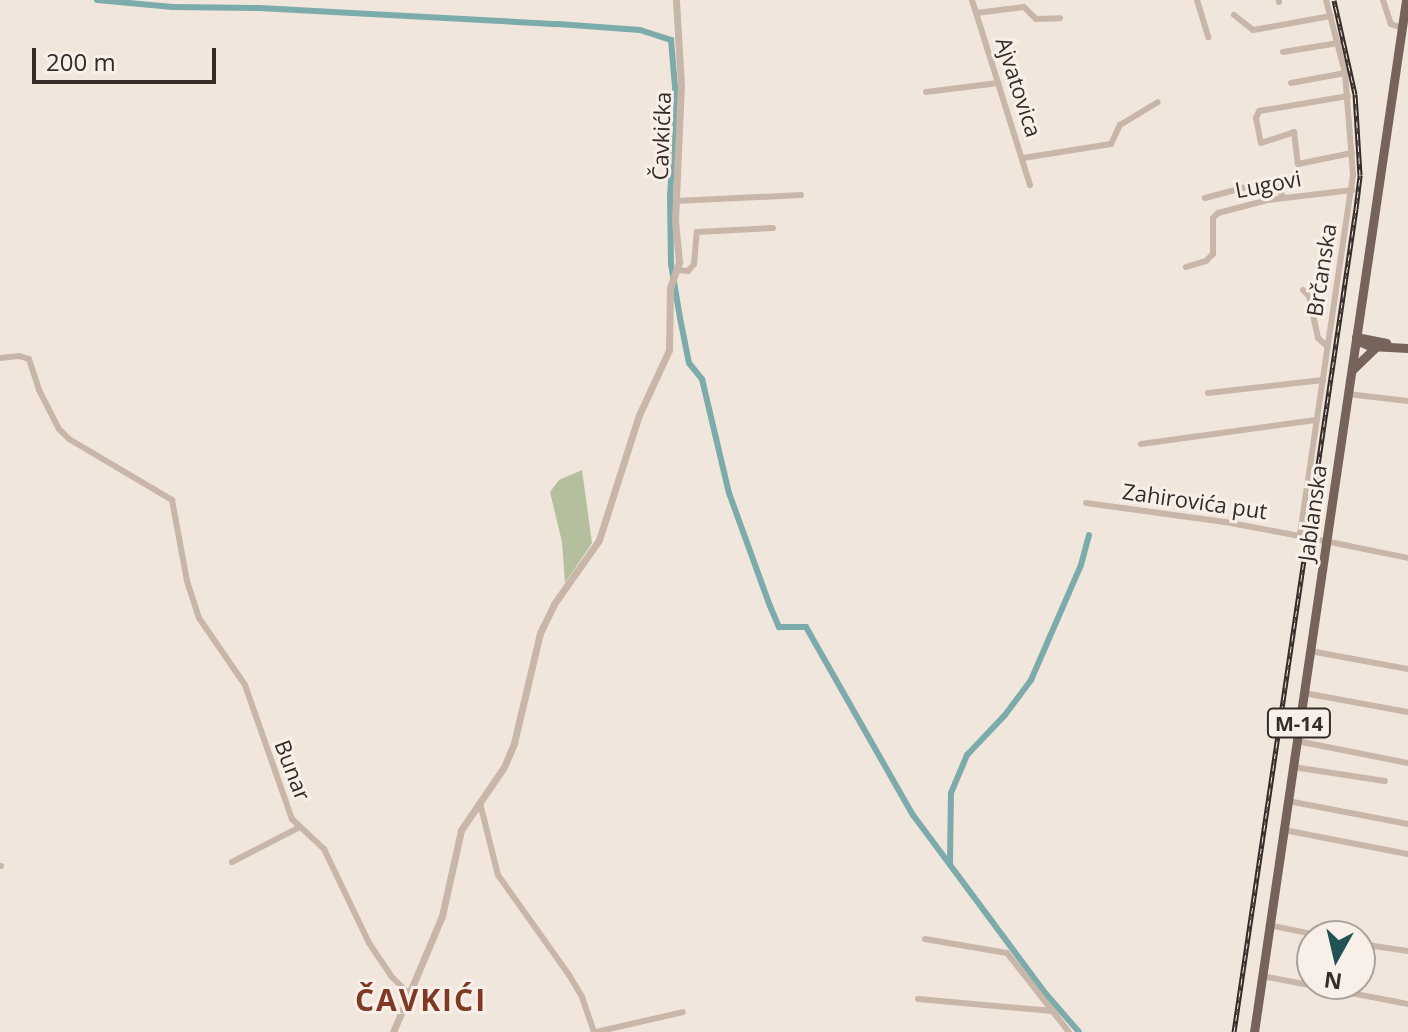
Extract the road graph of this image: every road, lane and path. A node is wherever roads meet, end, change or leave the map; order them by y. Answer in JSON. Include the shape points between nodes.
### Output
{"nodes":[{"id":1,"x":676,"y":0,"type":"edge"},
{"id":2,"x":972,"y":0,"type":"edge"},
{"id":3,"x":1197,"y":0,"type":"edge"},
{"id":4,"x":1326,"y":0,"type":"edge"},
{"id":5,"x":1383,"y":0,"type":"edge"},
{"id":6,"x":1406,"y":0,"type":"edge"},
{"id":7,"x":976,"y":13,"type":"junction"},
{"id":8,"x":1234,"y":15,"type":"dead end"},
{"id":9,"x":1331,"y":16,"type":"junction"},
{"id":10,"x":1060,"y":18,"type":"dead end"},
{"id":11,"x":1402,"y":28,"type":"junction"},
{"id":12,"x":1208,"y":37,"type":"dead end"},
{"id":13,"x":1338,"y":43,"type":"junction"},
{"id":14,"x":1283,"y":52,"type":"dead end"},
{"id":15,"x":1345,"y":73,"type":"junction"},
{"id":16,"x":998,"y":83,"type":"junction"},
{"id":17,"x":1291,"y":83,"type":"dead end"},
{"id":18,"x":926,"y":92,"type":"dead end"},
{"id":19,"x":1348,"y":96,"type":"junction"},
{"id":20,"x":1158,"y":102,"type":"dead end"},
{"id":21,"x":1352,"y":153,"type":"junction"},
{"id":22,"x":1023,"y":158,"type":"junction"},
{"id":23,"x":1030,"y":185,"type":"dead end"},
{"id":24,"x":1352,"y":190,"type":"junction"},
{"id":25,"x":801,"y":195,"type":"dead end"},
{"id":26,"x":1283,"y":197,"type":"junction"},
{"id":27,"x":1205,"y":198,"type":"dead end"},
{"id":28,"x":676,"y":201,"type":"junction"},
{"id":29,"x":773,"y":228,"type":"dead end"},
{"id":30,"x":1186,"y":267,"type":"dead end"},
{"id":31,"x":676,"y":271,"type":"junction"},
{"id":32,"x":1303,"y":290,"type":"dead end"},
{"id":33,"x":1356,"y":338,"type":"junction"},
{"id":34,"x":1328,"y":347,"type":"junction"},
{"id":35,"x":1376,"y":347,"type":"junction"},
{"id":36,"x":1406,"y":348,"type":"edge"},
{"id":37,"x":0,"y":358,"type":"edge"},
{"id":38,"x":1351,"y":372,"type":"junction"},
{"id":39,"x":1323,"y":380,"type":"junction"},
{"id":40,"x":1208,"y":393,"type":"dead end"},
{"id":41,"x":1348,"y":394,"type":"junction"},
{"id":42,"x":1408,"y":401,"type":"edge"},
{"id":43,"x":1317,"y":420,"type":"junction"},
{"id":44,"x":1141,"y":444,"type":"dead end"},
{"id":45,"x":1086,"y":503,"type":"dead end"},
{"id":46,"x":1300,"y":536,"type":"junction"},
{"id":47,"x":1326,"y":544,"type":"junction"},
{"id":48,"x":1408,"y":558,"type":"edge"},
{"id":49,"x":1310,"y":651,"type":"junction"},
{"id":50,"x":1408,"y":669,"type":"edge"},
{"id":51,"x":1304,"y":693,"type":"junction"},
{"id":52,"x":1408,"y":712,"type":"edge"},
{"id":53,"x":1297,"y":741,"type":"junction"},
{"id":54,"x":1408,"y":763,"type":"edge"},
{"id":55,"x":1293,"y":767,"type":"junction"},
{"id":56,"x":1385,"y":781,"type":"dead end"},
{"id":57,"x":1288,"y":801,"type":"junction"},
{"id":58,"x":480,"y":803,"type":"junction"},
{"id":59,"x":1408,"y":824,"type":"edge"},
{"id":60,"x":298,"y":828,"type":"junction"},
{"id":61,"x":1284,"y":830,"type":"junction"},
{"id":62,"x":1408,"y":854,"type":"edge"},
{"id":63,"x":232,"y":862,"type":"dead end"},
{"id":64,"x":1269,"y":925,"type":"junction"},
{"id":65,"x":1296,"y":931,"type":"edge"},
{"id":66,"x":925,"y":939,"type":"dead end"},
{"id":67,"x":1376,"y":946,"type":"edge"},
{"id":68,"x":1408,"y":951,"type":"edge"},
{"id":69,"x":1262,"y":976,"type":"junction"},
{"id":70,"x":410,"y":995,"type":"junction"},
{"id":71,"x":918,"y":999,"type":"dead end"},
{"id":72,"x":1408,"y":1004,"type":"edge"},
{"id":73,"x":1052,"y":1011,"type":"junction"},
{"id":74,"x":683,"y":1012,"type":"dead end"},
{"id":75,"x":393,"y":1032,"type":"edge"},
{"id":76,"x":599,"y":1032,"type":"edge"},
{"id":77,"x":1069,"y":1032,"type":"edge"},
{"id":78,"x":1254,"y":1032,"type":"edge"}],
"edges":[{"from":1,"to":28,"type":"street","name":"Čavkićka","via":[[681,85]]},
{"from":2,"to":7,"type":"street","name":"Ajvatovica"},
{"from":3,"to":12,"type":"street"},
{"from":4,"to":9,"type":"street","name":"Brčanska"},
{"from":5,"to":11,"type":"street","via":[[1391,24]]},
{"from":6,"to":11,"type":"main road","name":"Jablanska"},
{"from":7,"to":10,"type":"street","via":[[1024,7],[1036,19]]},
{"from":7,"to":16,"type":"street","name":"Ajvatovica"},
{"from":8,"to":9,"type":"street","via":[[1253,30]]},
{"from":9,"to":13,"type":"street","name":"Brčanska"},
{"from":11,"to":33,"type":"main road","name":"Jablanska"},
{"from":13,"to":14,"type":"street"},
{"from":13,"to":15,"type":"street","name":"Brčanska"},
{"from":15,"to":17,"type":"street"},
{"from":15,"to":19,"type":"street","name":"Brčanska"},
{"from":16,"to":18,"type":"street"},
{"from":16,"to":22,"type":"street","name":"Ajvatovica"},
{"from":19,"to":21,"type":"street","name":"Brčanska"},
{"from":19,"to":21,"type":"street","via":[[1259,111],[1256,118],[1261,143],[1294,132],[1298,164]]},
{"from":20,"to":22,"type":"street","via":[[1120,125],[1111,144]]},
{"from":21,"to":24,"type":"street","name":"Brčanska"},
{"from":22,"to":23,"type":"street","name":"Ajvatovica"},
{"from":24,"to":26,"type":"street","name":"Lugovi"},
{"from":24,"to":34,"type":"street","name":"Brčanska"},
{"from":25,"to":28,"type":"street"},
{"from":26,"to":27,"type":"street","via":[[1276,185],[1265,182]]},
{"from":26,"to":30,"type":"street","name":"Lugovi","via":[[1215,215],[1213,254]]},
{"from":28,"to":31,"type":"street","name":"Čavkićka"},
{"from":29,"to":31,"type":"street","via":[[697,232],[694,264],[688,271]]},
{"from":31,"to":58,"type":"street","via":[[669,350],[639,415],[606,525],[540,633],[514,743]]},
{"from":32,"to":34,"type":"street","via":[[1318,338]]},
{"from":33,"to":35,"type":"main road"},
{"from":33,"to":36,"type":"main road"},
{"from":33,"to":38,"type":"main road","name":"Jablanska","number":"M-14"},
{"from":34,"to":39,"type":"street","name":"Brčanska"},
{"from":35,"to":36,"type":"main road"},
{"from":35,"to":38,"type":"main road"},
{"from":37,"to":60,"type":"street","name":"Bunar","via":[[29,359],[45,402],[69,439],[172,500],[199,618],[245,685]]},
{"from":38,"to":41,"type":"main road","name":"Jablanska","number":"M-14"},
{"from":39,"to":40,"type":"street"},
{"from":39,"to":43,"type":"street","name":"Brčanska"},
{"from":41,"to":42,"type":"street"},
{"from":41,"to":47,"type":"main road","name":"Jablanska","number":"M-14"},
{"from":43,"to":44,"type":"street"},
{"from":43,"to":46,"type":"street","name":"Brčanska"},
{"from":45,"to":46,"type":"street","name":"Zahirovića put"},
{"from":46,"to":47,"type":"street"},
{"from":47,"to":48,"type":"street"},
{"from":47,"to":49,"type":"main road","name":"Jablanska","number":"M-14"},
{"from":49,"to":50,"type":"street"},
{"from":49,"to":51,"type":"main road","name":"Jablanska","number":"M-14"},
{"from":51,"to":52,"type":"street"},
{"from":51,"to":53,"type":"main road","name":"Jablanska","number":"M-14"},
{"from":53,"to":54,"type":"street"},
{"from":53,"to":55,"type":"main road","name":"Jablanska","number":"M-14"},
{"from":55,"to":56,"type":"street"},
{"from":55,"to":57,"type":"main road","name":"Jablanska","number":"M-14"},
{"from":57,"to":59,"type":"street"},
{"from":57,"to":61,"type":"main road","name":"Jablanska","number":"M-14"},
{"from":58,"to":70,"type":"street","via":[[456,844],[442,916]]},
{"from":58,"to":76,"type":"street","via":[[498,875],[569,975]]},
{"from":60,"to":63,"type":"street"},
{"from":60,"to":70,"type":"street","name":"Bunar","via":[[324,849],[369,943]]},
{"from":61,"to":62,"type":"street"},
{"from":61,"to":64,"type":"main road","name":"Jablanska","number":"M-14"},
{"from":64,"to":65,"type":"street"},
{"from":64,"to":69,"type":"main road","name":"Jablanska","number":"M-14"},
{"from":66,"to":73,"type":"street","via":[[1010,956]]},
{"from":67,"to":68,"type":"street"},
{"from":69,"to":72,"type":"street"},
{"from":69,"to":78,"type":"main road","name":"Jablanska","number":"M-14"},
{"from":70,"to":75,"type":"street"},
{"from":71,"to":73,"type":"street"},
{"from":73,"to":77,"type":"street"},
{"from":74,"to":76,"type":"street"}]}
